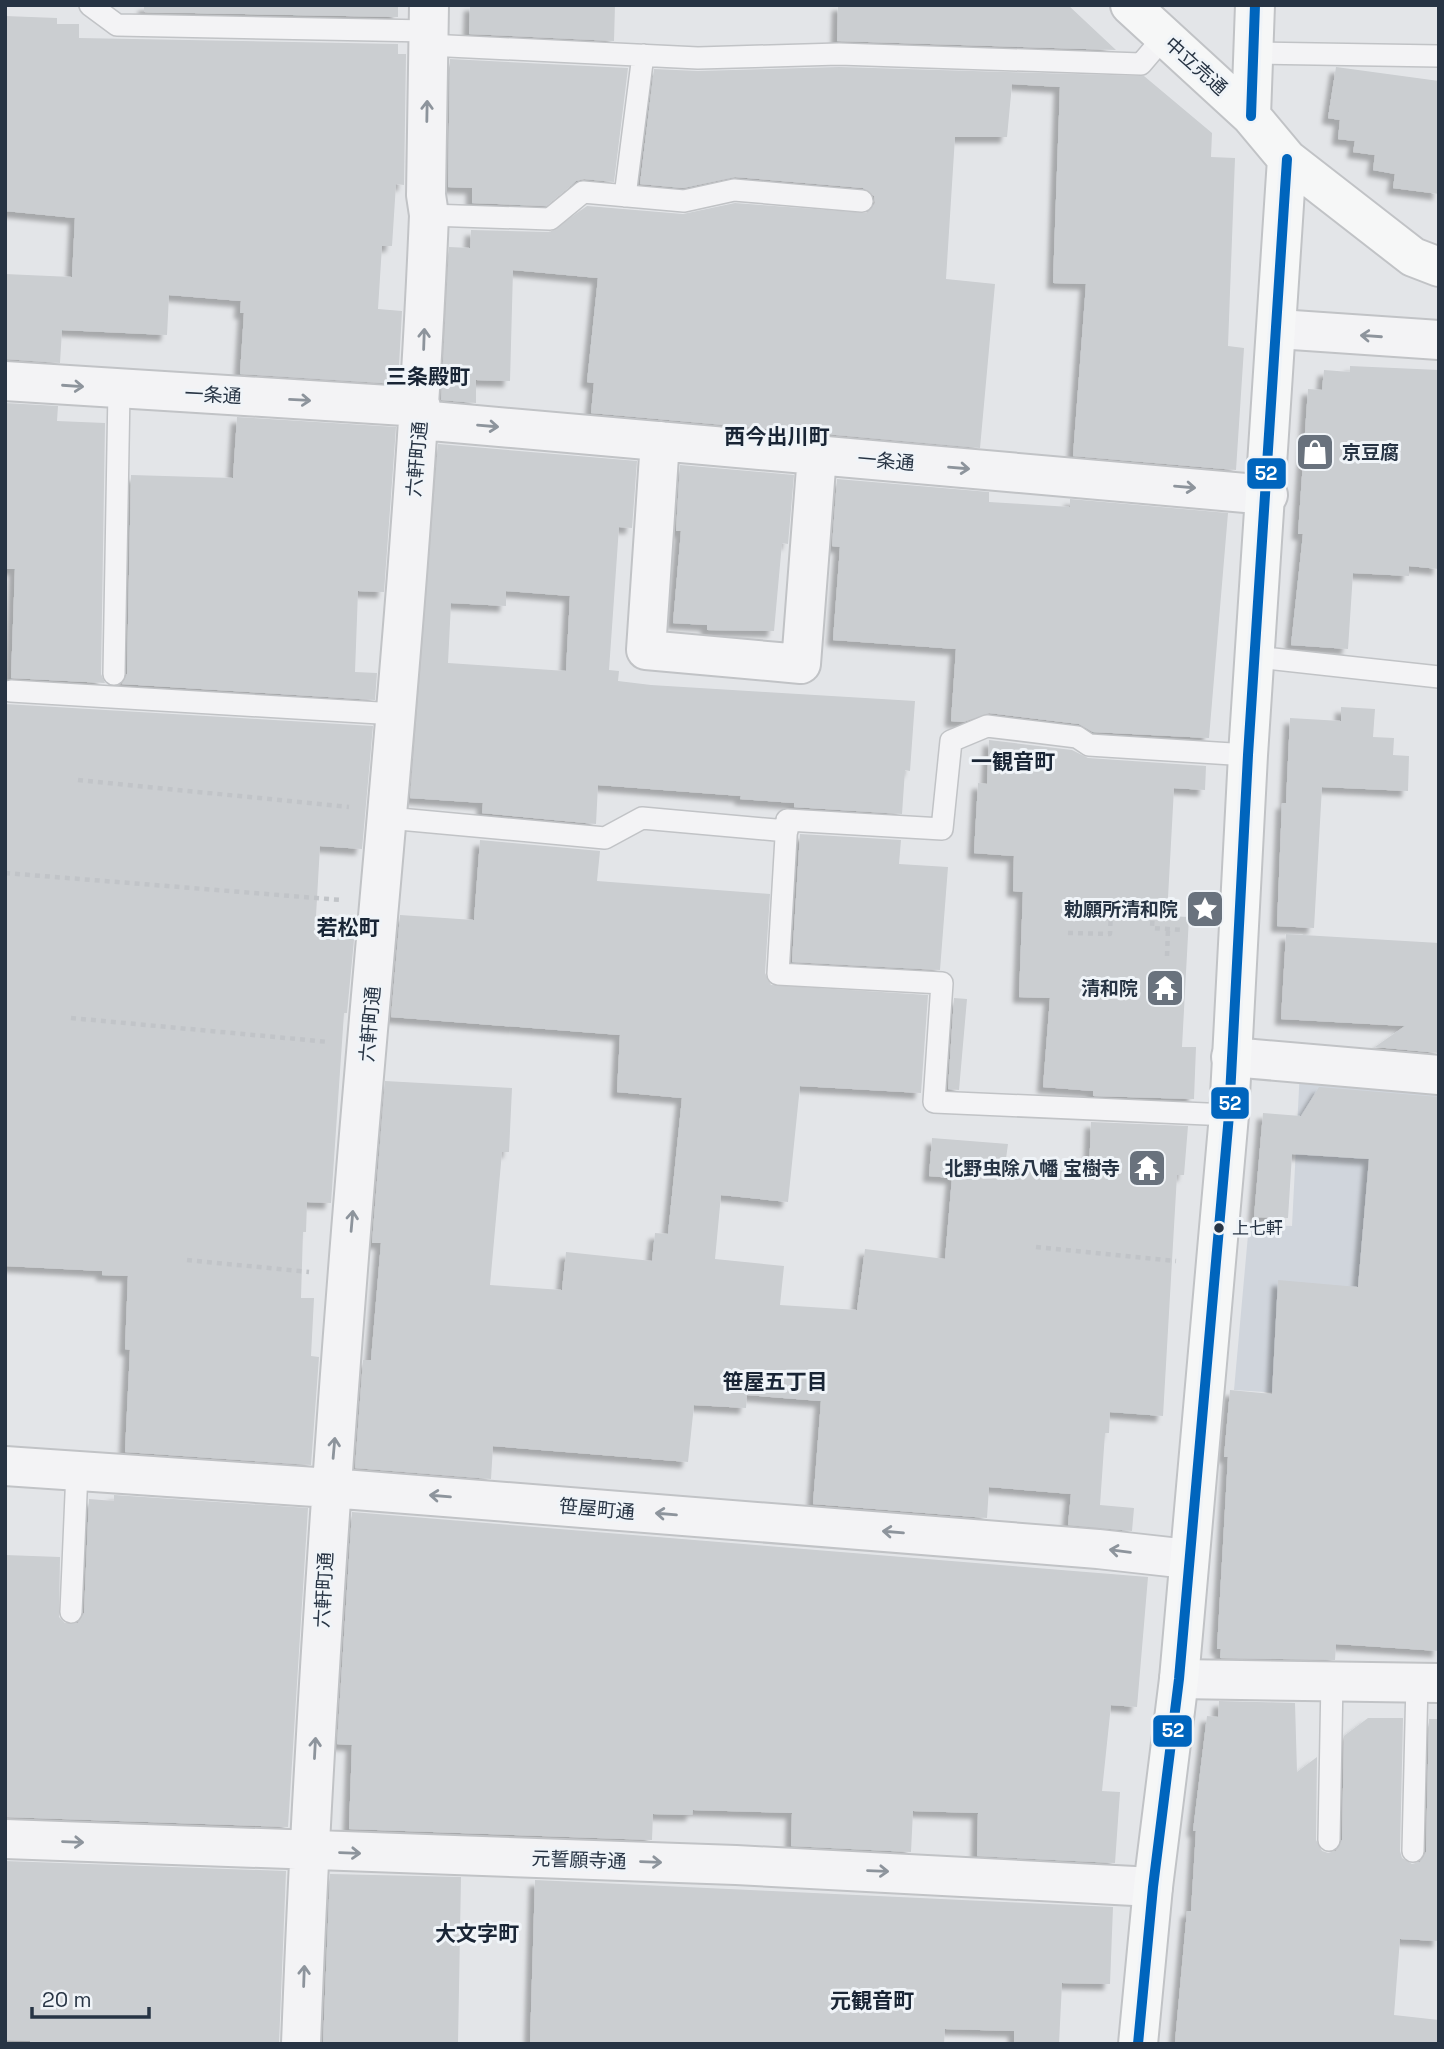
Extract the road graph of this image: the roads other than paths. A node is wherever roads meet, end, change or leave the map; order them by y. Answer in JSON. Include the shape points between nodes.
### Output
{"nodes":[{"id":1,"x":90,"y":5,"type":"edge"},
{"id":2,"x":1130,"y":5,"type":"edge"},
{"id":3,"x":1255,"y":5,"type":"edge"},
{"id":4,"x":428,"y":27,"type":"edge"},
{"id":5,"x":1164,"y":37,"type":"junction"},
{"id":6,"x":1254,"y":53,"type":"junction"},
{"id":7,"x":643,"y":55,"type":"junction"},
{"id":8,"x":1439,"y":56,"type":"edge"},
{"id":9,"x":1251,"y":116,"type":"junction"},
{"id":10,"x":1287,"y":159,"type":"junction"},
{"id":11,"x":625,"y":196,"type":"junction"},
{"id":12,"x":862,"y":201,"type":"dead end"},
{"id":13,"x":429,"y":215,"type":"junction"},
{"id":14,"x":1439,"y":267,"type":"edge"},
{"id":15,"x":1278,"y":329,"type":"junction"},
{"id":16,"x":1439,"y":340,"type":"edge"},
{"id":17,"x":5,"y":381,"type":"edge"},
{"id":18,"x":119,"y":390,"type":"junction"},
{"id":19,"x":420,"y":414,"type":"junction"},
{"id":20,"x":660,"y":441,"type":"junction"},
{"id":21,"x":817,"y":455,"type":"junction"},
{"id":22,"x":1268,"y":495,"type":"junction"},
{"id":23,"x":1256,"y":657,"type":"junction"},
{"id":24,"x":114,"y":674,"type":"dead end"},
{"id":25,"x":1439,"y":677,"type":"edge"},
{"id":26,"x":11,"y":691,"type":"dead end"},
{"id":27,"x":396,"y":714,"type":"junction"},
{"id":28,"x":1248,"y":755,"type":"junction"},
{"id":29,"x":388,"y":815,"type":"junction"},
{"id":30,"x":787,"y":831,"type":"junction"},
{"id":31,"x":1231,"y":1057,"type":"junction"},
{"id":32,"x":1439,"y":1075,"type":"edge"},
{"id":33,"x":1229,"y":1115,"type":"junction"},
{"id":34,"x":5,"y":1466,"type":"edge"},
{"id":35,"x":78,"y":1471,"type":"junction"},
{"id":36,"x":330,"y":1488,"type":"junction"},
{"id":37,"x":1188,"y":1559,"type":"junction"},
{"id":38,"x":71,"y":1612,"type":"dead end"},
{"id":39,"x":1179,"y":1679,"type":"junction"},
{"id":40,"x":1332,"y":1680,"type":"junction"},
{"id":41,"x":1428,"y":1682,"type":"edge"},
{"id":42,"x":5,"y":1839,"type":"edge"},
{"id":43,"x":1329,"y":1840,"type":"dead end"},
{"id":44,"x":1413,"y":1851,"type":"dead end"},
{"id":45,"x":308,"y":1852,"type":"junction"},
{"id":46,"x":1153,"y":1887,"type":"junction"},
{"id":47,"x":301,"y":2044,"type":"edge"},
{"id":48,"x":1138,"y":2044,"type":"edge"}],
"edges":[{"from":1,"to":4,"type":"lane","via":[[117,25]]},
{"from":2,"to":5,"type":"street","name":"中立売通"},
{"from":3,"to":6,"type":"street"},
{"from":4,"to":7,"type":"lane"},
{"from":13,"to":4,"type":"street","name":"六軒町通","one_way":true},
{"from":5,"to":7,"type":"lane","via":[[1141,64],[839,54]]},
{"from":5,"to":9,"type":"street","name":"中立売通"},
{"from":6,"to":8,"type":"lane"},
{"from":6,"to":9,"type":"street"},
{"from":7,"to":11,"type":"lane"},
{"from":9,"to":10,"type":"street","name":"中立売通"},
{"from":10,"to":14,"type":"street","via":[[1413,257]]},
{"from":10,"to":15,"type":"street"},
{"from":11,"to":12,"type":"lane","via":[[684,201],[734,190]]},
{"from":11,"to":13,"type":"lane","via":[[583,192],[550,219]]},
{"from":19,"to":13,"type":"street","name":"六軒町通","one_way":true},
{"from":16,"to":15,"type":"street","one_way":true},
{"from":15,"to":22,"type":"street"},
{"from":17,"to":18,"type":"street","name":"一条通","one_way":true},
{"from":18,"to":19,"type":"street","name":"一条通","one_way":true},
{"from":18,"to":24,"type":"lane"},
{"from":19,"to":20,"type":"street","name":"一条通","one_way":true},
{"from":19,"to":27,"type":"street","name":"六軒町通"},
{"from":20,"to":21,"type":"street","name":"一条通"},
{"from":20,"to":21,"type":"street","via":[[646,650],[788,663],[801,664]]},
{"from":21,"to":22,"type":"street","name":"一条通","one_way":true},
{"from":22,"to":23,"type":"street"},
{"from":23,"to":25,"type":"lane"},
{"from":23,"to":28,"type":"street"},
{"from":26,"to":27,"type":"lane"},
{"from":27,"to":29,"type":"street","name":"六軒町通"},
{"from":28,"to":30,"type":"lane","via":[[1090,745],[1077,737],[987,726],[951,741],[942,829],[787,820]]},
{"from":28,"to":31,"type":"street"},
{"from":29,"to":30,"type":"lane","via":[[605,838],[642,818]]},
{"from":36,"to":29,"type":"street","name":"六軒町通","one_way":true},
{"from":30,"to":33,"type":"lane","via":[[778,974],[942,983],[934,1102]]},
{"from":31,"to":32,"type":"street"},
{"from":31,"to":33,"type":"street"},
{"from":33,"to":37,"type":"street"},
{"from":34,"to":35,"type":"street","name":"笹屋町通"},
{"from":35,"to":36,"type":"street","name":"笹屋町通"},
{"from":35,"to":38,"type":"lane"},
{"from":37,"to":36,"type":"street","name":"笹屋町通","one_way":true},
{"from":45,"to":36,"type":"street","name":"六軒町通","one_way":true},
{"from":37,"to":39,"type":"street"},
{"from":39,"to":40,"type":"street"},
{"from":39,"to":46,"type":"street"},
{"from":40,"to":41,"type":"street"},
{"from":40,"to":43,"type":"lane"},
{"from":41,"to":44,"type":"lane"},
{"from":42,"to":45,"type":"street","name":"元誓願寺通","one_way":true},
{"from":45,"to":46,"type":"street","name":"元誓願寺通","one_way":true,"via":[[749,1866]]},
{"from":47,"to":45,"type":"street","name":"六軒町通","one_way":true},
{"from":46,"to":48,"type":"street"}]}
